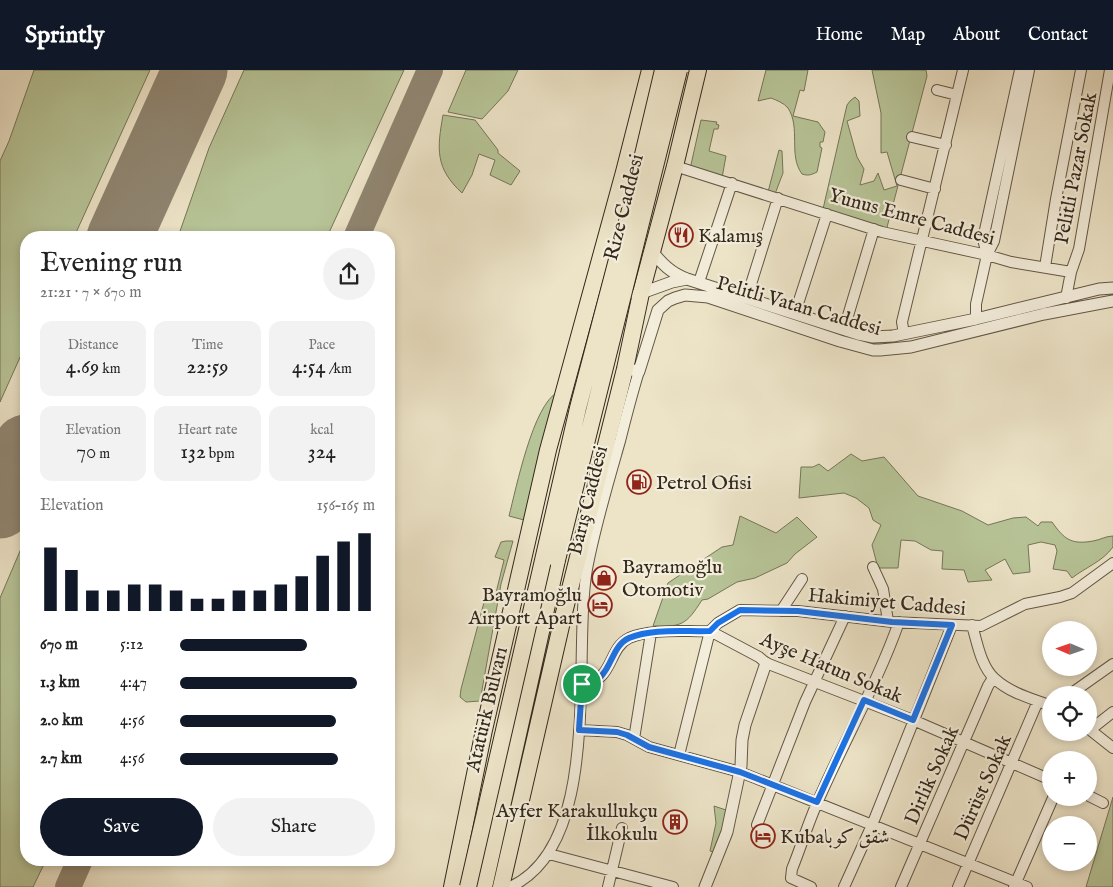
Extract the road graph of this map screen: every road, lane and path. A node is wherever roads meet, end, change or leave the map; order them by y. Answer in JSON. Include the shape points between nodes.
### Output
{"nodes":[{"id":1,"x":650,"y":70,"type":"edge"},
{"id":2,"x":664,"y":70,"type":"edge"},
{"id":3,"x":679,"y":70,"type":"edge"},
{"id":4,"x":698,"y":70,"type":"edge"},
{"id":5,"x":1020,"y":70,"type":"edge"},
{"id":6,"x":1029,"y":70,"type":"edge"},
{"id":7,"x":1081,"y":70,"type":"edge"},
{"id":8,"x":1110,"y":70,"type":"edge"},
{"id":9,"x":960,"y":71,"type":"edge"},
{"id":10,"x":937,"y":90,"type":"dead end"},
{"id":11,"x":957,"y":95,"type":"junction"},
{"id":12,"x":912,"y":136,"type":"dead end"},
{"id":13,"x":946,"y":145,"type":"junction"},
{"id":14,"x":675,"y":166,"type":"junction"},
{"id":15,"x":902,"y":180,"type":"dead end"},
{"id":16,"x":732,"y":183,"type":"junction"},
{"id":17,"x":935,"y":189,"type":"junction"},
{"id":18,"x":778,"y":198,"type":"junction"},
{"id":19,"x":827,"y":214,"type":"junction"},
{"id":20,"x":874,"y":229,"type":"junction"},
{"id":21,"x":922,"y":241,"type":"junction"},
{"id":22,"x":651,"y":250,"type":"junction"},
{"id":23,"x":987,"y":255,"type":"junction"},
{"id":24,"x":1045,"y":267,"type":"junction"},
{"id":25,"x":1071,"y":272,"type":"junction"},
{"id":26,"x":687,"y":279,"type":"junction"},
{"id":27,"x":700,"y":282,"type":"junction"},
{"id":28,"x":1113,"y":288,"type":"edge"},
{"id":29,"x":641,"y":293,"type":"junction"},
{"id":30,"x":747,"y":297,"type":"junction"},
{"id":31,"x":1113,"y":301,"type":"edge"},
{"id":32,"x":618,"y":302,"type":"junction"},
{"id":33,"x":1066,"y":304,"type":"junction"},
{"id":34,"x":795,"y":314,"type":"junction"},
{"id":35,"x":584,"y":316,"type":"junction"},
{"id":36,"x":636,"y":317,"type":"junction"},
{"id":37,"x":976,"y":319,"type":"junction"},
{"id":38,"x":844,"y":330,"type":"junction"},
{"id":39,"x":904,"y":334,"type":"junction"},
{"id":40,"x":595,"y":343,"type":"joint"},
{"id":41,"x":606,"y":360,"type":"junction"},
{"id":42,"x":571,"y":363,"type":"junction"},
{"id":43,"x":631,"y":365,"type":"junction"},
{"id":44,"x":1113,"y":563,"type":"edge"},
{"id":45,"x":873,"y":567,"type":"dead end"},
{"id":46,"x":802,"y":579,"type":"dead end"},
{"id":47,"x":781,"y":611,"type":"junction"},
{"id":48,"x":845,"y":616,"type":"junction"},
{"id":49,"x":888,"y":621,"type":"junction"},
{"id":50,"x":899,"y":622,"type":"junction"},
{"id":51,"x":952,"y":625,"type":"junction"},
{"id":52,"x":972,"y":625,"type":"junction"},
{"id":53,"x":710,"y":631,"type":"junction"},
{"id":54,"x":651,"y":633,"type":"junction"},
{"id":55,"x":766,"y":662,"type":"junction"},
{"id":56,"x":1113,"y":664,"type":"edge"},
{"id":57,"x":993,"y":678,"type":"junction"},
{"id":58,"x":815,"y":681,"type":"junction"},
{"id":59,"x":582,"y":684,"type":"junction"},
{"id":60,"x":1082,"y":686,"type":"edge"},
{"id":61,"x":864,"y":700,"type":"junction"},
{"id":62,"x":1038,"y":701,"type":"junction"},
{"id":63,"x":1042,"y":703,"type":"edge"},
{"id":64,"x":1113,"y":712,"type":"edge"},
{"id":65,"x":913,"y":720,"type":"junction"},
{"id":66,"x":1097,"y":724,"type":"edge"},
{"id":67,"x":579,"y":730,"type":"junction"},
{"id":68,"x":1097,"y":735,"type":"edge"},
{"id":69,"x":634,"y":739,"type":"junction"},
{"id":70,"x":964,"y":742,"type":"junction"},
{"id":71,"x":1113,"y":748,"type":"edge"},
{"id":72,"x":678,"y":755,"type":"junction"},
{"id":73,"x":1012,"y":763,"type":"junction"},
{"id":74,"x":740,"y":772,"type":"junction"},
{"id":75,"x":1042,"y":776,"type":"edge"},
{"id":76,"x":772,"y":785,"type":"junction"},
{"id":77,"x":1097,"y":800,"type":"edge"},
{"id":78,"x":817,"y":802,"type":"junction"},
{"id":79,"x":1103,"y":803,"type":"dead end"},
{"id":80,"x":1050,"y":806,"type":"edge"},
{"id":81,"x":757,"y":825,"type":"dead end"},
{"id":82,"x":872,"y":825,"type":"junction"},
{"id":83,"x":622,"y":828,"type":"dead end"},
{"id":84,"x":919,"y":844,"type":"junction"},
{"id":85,"x":549,"y":854,"type":"junction"},
{"id":86,"x":968,"y":864,"type":"junction"},
{"id":87,"x":612,"y":871,"type":"junction"},
{"id":88,"x":1015,"y":885,"type":"edge"},
{"id":89,"x":452,"y":887,"type":"edge"},
{"id":90,"x":468,"y":887,"type":"edge"},
{"id":91,"x":484,"y":887,"type":"edge"},
{"id":92,"x":501,"y":887,"type":"edge"},
{"id":93,"x":510,"y":887,"type":"edge"},
{"id":94,"x":608,"y":887,"type":"edge"},
{"id":95,"x":673,"y":887,"type":"edge"},
{"id":96,"x":705,"y":887,"type":"edge"},
{"id":97,"x":811,"y":887,"type":"edge"},
{"id":98,"x":844,"y":887,"type":"edge"},
{"id":99,"x":901,"y":887,"type":"edge"},
{"id":100,"x":958,"y":887,"type":"edge"},
{"id":101,"x":1027,"y":887,"type":"edge"}],
"edges":[{"from":1,"to":35,"type":"highway"},
{"from":2,"to":40,"type":"highway","name":"Rize Caddesi","bridge":true},
{"from":3,"to":41,"type":"highway","name":"Rize Caddesi","bridge":true},
{"from":4,"to":14,"type":"highway"},
{"from":5,"to":23,"type":"street","via":[[983,240]]},
{"from":6,"to":23,"type":"street","via":[[994,241]]},
{"from":7,"to":24,"type":"street"},
{"from":8,"to":25,"type":"street","name":"Pelitli Pazar Sokak","via":[[1079,249]]},
{"from":9,"to":11,"type":"street"},
{"from":10,"to":11,"type":"street"},
{"from":11,"to":13,"type":"street"},
{"from":12,"to":13,"type":"street"},
{"from":13,"to":17,"type":"street"},
{"from":14,"to":16,"type":"street","name":"Yunus Emre Caddesi"},
{"from":14,"to":22,"type":"highway"},
{"from":15,"to":17,"type":"street"},
{"from":16,"to":18,"type":"street","name":"Yunus Emre Caddesi"},
{"from":16,"to":27,"type":"street"},
{"from":17,"to":21,"type":"street"},
{"from":18,"to":19,"type":"street","name":"Yunus Emre Caddesi"},
{"from":18,"to":30,"type":"street"},
{"from":19,"to":20,"type":"street","name":"Yunus Emre Caddesi"},
{"from":19,"to":34,"type":"street"},
{"from":20,"to":21,"type":"street","name":"Yunus Emre Caddesi"},
{"from":20,"to":38,"type":"street"},
{"from":21,"to":23,"type":"street","name":"Yunus Emre Caddesi"},
{"from":21,"to":39,"type":"street","via":[[902,322]]},
{"from":22,"to":26,"type":"street","via":[[664,266]]},
{"from":22,"to":29,"type":"highway"},
{"from":23,"to":24,"type":"street","name":"Yunus Emre Caddesi"},
{"from":23,"to":37,"type":"street","via":[[976,304]]},
{"from":24,"to":25,"type":"street","name":"Yunus Emre Caddesi"},
{"from":25,"to":33,"type":"street"},
{"from":26,"to":27,"type":"street","name":"Pelitli Vatan Caddesi"},
{"from":26,"to":29,"type":"street"},
{"from":27,"to":30,"type":"street","name":"Pelitli Vatan Caddesi"},
{"from":28,"to":33,"type":"street","via":[[1099,289]]},
{"from":29,"to":32,"type":"street"},
{"from":29,"to":36,"type":"highway"},
{"from":30,"to":34,"type":"street","name":"Pelitli Vatan Caddesi"},
{"from":31,"to":33,"type":"street","name":"Pelitli Vatan Caddesi"},
{"from":32,"to":35,"type":"street"},
{"from":32,"to":36,"type":"highway","via":[[630,308]]},
{"from":33,"to":37,"type":"street","name":"Pelitli Vatan Caddesi"},
{"from":33,"to":43,"type":"street","name":"Pelitli Vatan Caddesi","via":[[912,347],[873,350],[708,297],[685,295],[668,301],[658,310]]},
{"from":34,"to":38,"type":"street","name":"Pelitli Vatan Caddesi"},
{"from":35,"to":42,"type":"highway"},
{"from":36,"to":43,"type":"highway"},
{"from":37,"to":39,"type":"street","name":"Pelitli Vatan Caddesi"},
{"from":38,"to":39,"type":"street","name":"Pelitli Vatan Caddesi","via":[[882,338]]},
{"from":40,"to":90,"type":"highway","name":"Atatürk Bulvarı","bridge":true},
{"from":41,"to":42,"type":"street"},
{"from":41,"to":43,"type":"street"},
{"from":41,"to":43,"type":"street"},
{"from":41,"to":91,"type":"highway","name":"Atatürk Bulvarı","bridge":true,"via":[[550,588]]},
{"from":42,"to":89,"type":"highway","via":[[526,544]]},
{"from":43,"to":59,"type":"street","name":"Barış Caddesi","via":[[587,570]]},
{"from":43,"to":92,"type":"highway","via":[[564,613]]},
{"from":44,"to":52,"type":"street","name":"Hakimiyet Caddesi","via":[[1072,593],[1025,604],[987,624]]},
{"from":45,"to":49,"type":"street","via":[[883,589]]},
{"from":46,"to":47,"type":"street"},
{"from":47,"to":48,"type":"street","name":"Hakimiyet Caddesi"},
{"from":47,"to":53,"type":"street","name":"Hakimiyet Caddesi","via":[[740,610]]},
{"from":48,"to":49,"type":"street","name":"Hakimiyet Caddesi"},
{"from":48,"to":58,"type":"street"},
{"from":49,"to":50,"type":"street","name":"Hakimiyet Caddesi"},
{"from":50,"to":51,"type":"street","name":"Hakimiyet Caddesi"},
{"from":50,"to":61,"type":"street","via":[[886,660]]},
{"from":51,"to":52,"type":"street","name":"Hakimiyet Caddesi"},
{"from":51,"to":65,"type":"street"},
{"from":52,"to":57,"type":"street"},
{"from":53,"to":54,"type":"street"},
{"from":53,"to":55,"type":"street","name":"Ayşe Hatun Sokak"},
{"from":53,"to":72,"type":"street"},
{"from":54,"to":59,"type":"street","via":[[623,643],[603,674],[591,683]]},
{"from":54,"to":69,"type":"street"},
{"from":55,"to":58,"type":"street","name":"Ayşe Hatun Sokak"},
{"from":55,"to":74,"type":"street","via":[[745,725]]},
{"from":56,"to":60,"type":"street"},
{"from":57,"to":62,"type":"street"},
{"from":57,"to":70,"type":"street","name":"Dirlik Sokak"},
{"from":58,"to":61,"type":"street","name":"Ayşe Hatun Sokak"},
{"from":58,"to":76,"type":"street"},
{"from":59,"to":67,"type":"street","name":"Barış Caddesi"},
{"from":61,"to":65,"type":"street","name":"Ayşe Hatun Sokak"},
{"from":61,"to":78,"type":"street"},
{"from":62,"to":63,"type":"street"},
{"from":62,"to":73,"type":"street","name":"Dürüst Sokak"},
{"from":64,"to":66,"type":"street"},
{"from":65,"to":70,"type":"street","name":"Ayşe Hatun Sokak"},
{"from":65,"to":82,"type":"street"},
{"from":67,"to":69,"type":"street","via":[[617,732]]},
{"from":67,"to":85,"type":"street","name":"Barış Caddesi","via":[[567,810]]},
{"from":68,"to":71,"type":"street"},
{"from":69,"to":72,"type":"street"},
{"from":70,"to":73,"type":"street","name":"Ayşe Hatun Sokak"},
{"from":70,"to":84,"type":"street","name":"Dirlik Sokak"},
{"from":72,"to":74,"type":"street"},
{"from":73,"to":75,"type":"street","name":"Ayşe Hatun Sokak"},
{"from":73,"to":86,"type":"street","name":"Dürüst Sokak"},
{"from":74,"to":76,"type":"street"},
{"from":74,"to":96,"type":"street","via":[[727,832]]},
{"from":76,"to":78,"type":"street"},
{"from":76,"to":81,"type":"street"},
{"from":77,"to":79,"type":"street"},
{"from":78,"to":82,"type":"street"},
{"from":78,"to":97,"type":"street","via":[[791,878]]},
{"from":80,"to":88,"type":"street"},
{"from":82,"to":84,"type":"street"},
{"from":82,"to":98,"type":"street"},
{"from":83,"to":87,"type":"street"},
{"from":84,"to":86,"type":"street"},
{"from":84,"to":99,"type":"street","name":"Dirlik Sokak"},
{"from":85,"to":87,"type":"street"},
{"from":85,"to":93,"type":"street","name":"Barış Caddesi","via":[[536,869]]},
{"from":86,"to":88,"type":"street"},
{"from":86,"to":100,"type":"street","name":"Dürüst Sokak"},
{"from":87,"to":94,"type":"street"},
{"from":87,"to":95,"type":"street"},
{"from":88,"to":101,"type":"street"}]}
